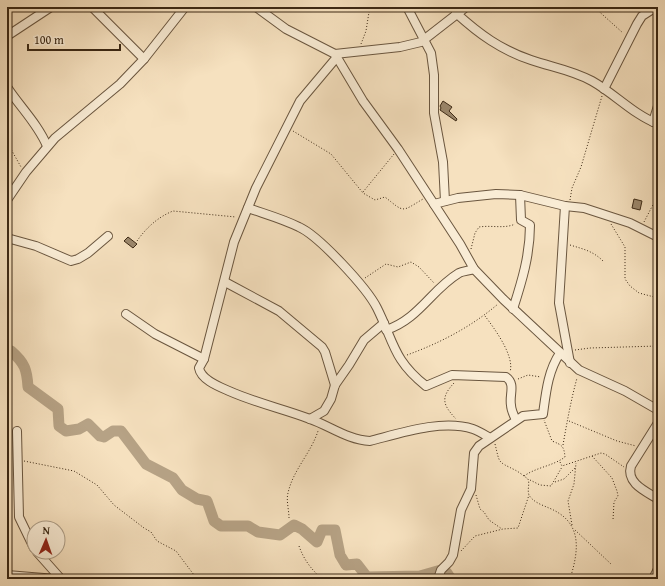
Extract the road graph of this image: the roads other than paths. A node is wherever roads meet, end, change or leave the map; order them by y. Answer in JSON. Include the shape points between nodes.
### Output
{"nodes":[{"id":1,"x":51,"y":7,"type":"edge"},
{"id":2,"x":92,"y":7,"type":"edge"},
{"id":3,"x":185,"y":7,"type":"edge"},
{"id":4,"x":256,"y":7,"type":"edge"},
{"id":5,"x":407,"y":7,"type":"edge"},
{"id":6,"x":466,"y":7,"type":"edge"},
{"id":7,"x":656,"y":7,"type":"edge"},
{"id":8,"x":456,"y":13,"type":"junction"},
{"id":9,"x":7,"y":36,"type":"edge"},
{"id":10,"x":424,"y":40,"type":"junction"},
{"id":11,"x":336,"y":55,"type":"junction"},
{"id":12,"x":144,"y":59,"type":"junction"},
{"id":13,"x":7,"y":87,"type":"edge"},
{"id":14,"x":604,"y":89,"type":"junction"},
{"id":15,"x":658,"y":106,"type":"edge"},
{"id":16,"x":656,"y":123,"type":"edge"},
{"id":17,"x":48,"y":146,"type":"junction"},
{"id":18,"x":520,"y":195,"type":"junction"},
{"id":19,"x":7,"y":200,"type":"edge"},
{"id":20,"x":445,"y":201,"type":"junction"},
{"id":21,"x":434,"y":204,"type":"junction"},
{"id":22,"x":567,"y":206,"type":"junction"},
{"id":23,"x":248,"y":208,"type":"junction"},
{"id":24,"x":108,"y":236,"type":"dead end"},
{"id":25,"x":658,"y":237,"type":"edge"},
{"id":26,"x":7,"y":238,"type":"edge"},
{"id":27,"x":474,"y":269,"type":"junction"},
{"id":28,"x":225,"y":282,"type":"junction"},
{"id":29,"x":513,"y":309,"type":"junction"},
{"id":30,"x":126,"y":314,"type":"dead end"},
{"id":31,"x":385,"y":326,"type":"junction"},
{"id":32,"x":564,"y":352,"type":"junction"},
{"id":33,"x":204,"y":359,"type":"junction"},
{"id":34,"x":335,"y":385,"type":"junction"},
{"id":35,"x":658,"y":410,"type":"edge"},
{"id":36,"x":310,"y":419,"type":"junction"},
{"id":37,"x":516,"y":420,"type":"junction"},
{"id":38,"x":658,"y":423,"type":"edge"},
{"id":39,"x":17,"y":430,"type":"dead end"},
{"id":40,"x":491,"y":437,"type":"junction"},
{"id":41,"x":658,"y":499,"type":"edge"},
{"id":42,"x":26,"y":530,"type":"edge"},
{"id":43,"x":44,"y":560,"type":"edge"},
{"id":44,"x":658,"y":569,"type":"edge"},
{"id":45,"x":7,"y":575,"type":"edge"},
{"id":46,"x":56,"y":579,"type":"edge"},
{"id":47,"x":61,"y":579,"type":"edge"},
{"id":48,"x":86,"y":579,"type":"edge"},
{"id":49,"x":117,"y":579,"type":"edge"},
{"id":50,"x":438,"y":579,"type":"edge"},
{"id":51,"x":653,"y":579,"type":"edge"}],
"edges":[{"from":1,"to":9,"type":"street"},
{"from":2,"to":12,"type":"street"},
{"from":3,"to":12,"type":"street"},
{"from":4,"to":11,"type":"street","via":[[286,29]]},
{"from":5,"to":10,"type":"street"},
{"from":6,"to":8,"type":"street"},
{"from":7,"to":14,"type":"street","via":[[642,16]]},
{"from":8,"to":10,"type":"street"},
{"from":8,"to":14,"type":"street","via":[[478,33],[507,51],[576,73]]},
{"from":10,"to":11,"type":"street","via":[[409,45]]},
{"from":10,"to":20,"type":"street","via":[[433,64],[434,113],[443,162]]},
{"from":11,"to":21,"type":"street","via":[[363,101]]},
{"from":11,"to":23,"type":"street","via":[[300,101]]},
{"from":12,"to":17,"type":"street","via":[[120,84]]},
{"from":13,"to":17,"type":"street"},
{"from":14,"to":16,"type":"street","via":[[645,119]]},
{"from":15,"to":16,"type":"street"},
{"from":17,"to":19,"type":"street"},
{"from":18,"to":20,"type":"street","via":[[496,194]]},
{"from":18,"to":22,"type":"street"},
{"from":18,"to":29,"type":"street","via":[[521,220],[530,225],[530,245],[526,270]]},
{"from":20,"to":21,"type":"street"},
{"from":21,"to":27,"type":"street"},
{"from":22,"to":25,"type":"street","via":[[608,215]]},
{"from":22,"to":32,"type":"street","via":[[561,244],[559,303]]},
{"from":23,"to":28,"type":"street","via":[[234,242]]},
{"from":23,"to":31,"type":"street","via":[[308,232],[359,283],[376,306]]},
{"from":24,"to":26,"type":"street","via":[[88,253],[71,261],[36,246]]},
{"from":27,"to":29,"type":"street"},
{"from":27,"to":31,"type":"street","via":[[457,274],[398,326]]},
{"from":28,"to":33,"type":"street"},
{"from":28,"to":34,"type":"street","via":[[279,311],[322,347]]},
{"from":29,"to":32,"type":"street"},
{"from":30,"to":33,"type":"street","via":[[155,334]]},
{"from":31,"to":34,"type":"street","via":[[364,340]]},
{"from":31,"to":37,"type":"street","via":[[399,358],[413,376],[426,386],[446,376],[498,375],[508,378],[512,387],[510,404]]},
{"from":32,"to":35,"type":"street","via":[[570,363],[579,370],[626,391]]},
{"from":32,"to":37,"type":"street","via":[[554,362],[543,414],[523,416]]},
{"from":33,"to":36,"type":"street","via":[[199,368],[200,372],[216,385]]},
{"from":34,"to":36,"type":"street","via":[[331,400],[324,411]]},
{"from":36,"to":40,"type":"street","via":[[353,438],[365,440],[423,428],[465,428]]},
{"from":37,"to":40,"type":"street"},
{"from":38,"to":41,"type":"street","via":[[629,471],[631,479],[637,485]]},
{"from":39,"to":42,"type":"street","via":[[18,498],[20,517]]},
{"from":40,"to":50,"type":"street","via":[[474,453],[471,489],[461,510],[453,555],[440,570]]},
{"from":43,"to":47,"type":"street"},
{"from":44,"to":51,"type":"street"},
{"from":45,"to":46,"type":"street"},
{"from":48,"to":49,"type":"street"}]}
